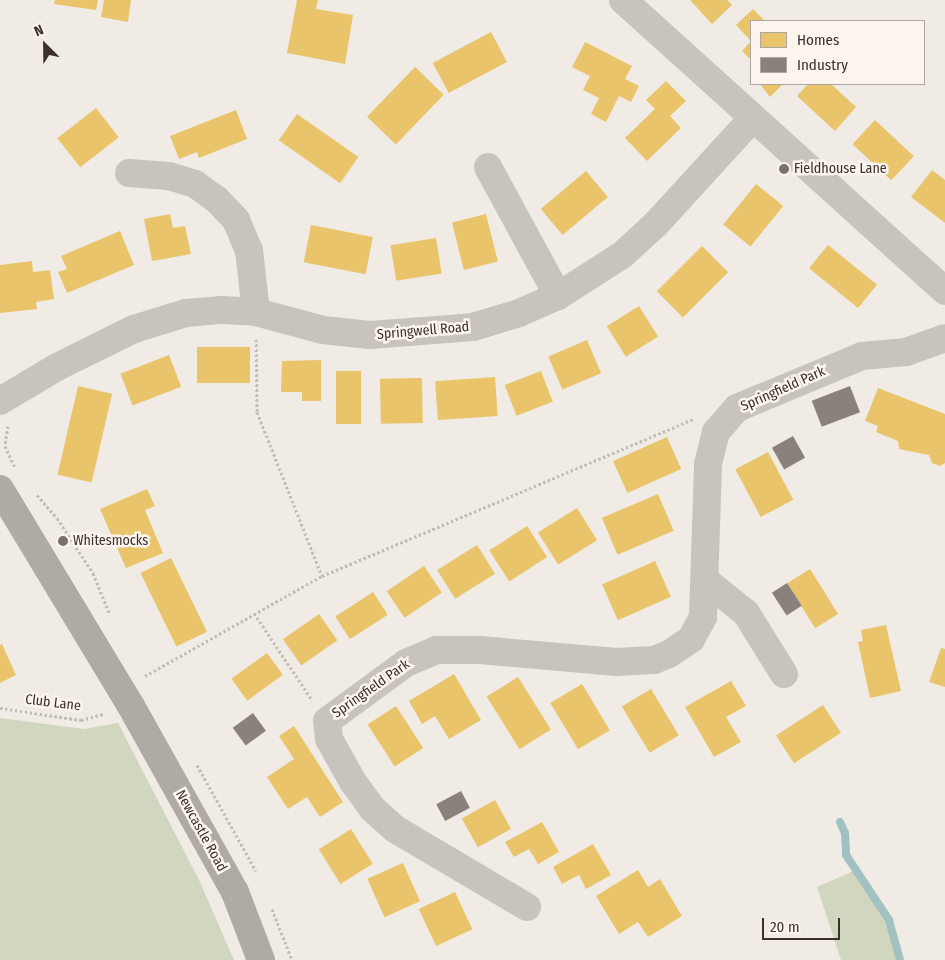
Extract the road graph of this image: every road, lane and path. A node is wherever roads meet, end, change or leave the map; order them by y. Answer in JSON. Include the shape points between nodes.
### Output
{"nodes":[{"id":1,"x":623,"y":0,"type":"edge"},
{"id":2,"x":752,"y":119,"type":"junction"},
{"id":3,"x":488,"y":167,"type":"dead end"},
{"id":4,"x":129,"y":173,"type":"dead end"},
{"id":5,"x":945,"y":291,"type":"edge"},
{"id":6,"x":558,"y":296,"type":"junction"},
{"id":7,"x":256,"y":312,"type":"junction"},
{"id":8,"x":945,"y":338,"type":"edge"},
{"id":9,"x":0,"y":401,"type":"edge"},
{"id":10,"x":696,"y":417,"type":"dead end"},
{"id":11,"x":0,"y":489,"type":"edge"},
{"id":12,"x":322,"y":576,"type":"junction"},
{"id":13,"x":706,"y":581,"type":"junction"},
{"id":14,"x":254,"y":613,"type":"junction"},
{"id":15,"x":784,"y":674,"type":"dead end"},
{"id":16,"x":126,"y":698,"type":"junction"},
{"id":17,"x":0,"y":708,"type":"edge"},
{"id":18,"x":327,"y":721,"type":"junction"},
{"id":19,"x":527,"y":907,"type":"dead end"},
{"id":20,"x":261,"y":960,"type":"edge"}],
"edges":[{"from":1,"to":2,"type":"street"},
{"from":2,"to":5,"type":"street"},
{"from":2,"to":6,"type":"street","name":"Springwell Road","via":[[656,224],[622,255]]},
{"from":3,"to":6,"type":"street"},
{"from":4,"to":7,"type":"street","via":[[169,176],[195,184],[216,199],[236,220],[249,250]]},
{"from":6,"to":7,"type":"street","name":"Springwell Road","via":[[519,313],[473,327],[413,334],[370,335],[323,330]]},
{"from":7,"to":9,"type":"street","name":"Springwell Road","via":[[186,313],[134,329],[57,367]]},
{"from":7,"to":12,"type":"path","via":[[257,412]]},
{"from":8,"to":13,"type":"street","name":"Springfield Park","via":[[906,352],[862,356],[737,408],[716,432],[708,464]]},
{"from":10,"to":12,"type":"path","name":"Club Lane"},
{"from":11,"to":16,"type":"highway"},
{"from":12,"to":14,"type":"path","name":"Club Lane"},
{"from":13,"to":15,"type":"street","via":[[746,613]]},
{"from":13,"to":18,"type":"street","name":"Springfield Park","via":[[703,617],[691,639],[654,660],[616,662],[480,650],[436,650],[406,663]]},
{"from":14,"to":16,"type":"path","name":"Club Lane"},
{"from":14,"to":18,"type":"path"},
{"from":16,"to":17,"type":"path","name":"Club Lane","via":[[81,720]]},
{"from":16,"to":20,"type":"highway","name":"Newcastle Road","via":[[235,892]]},
{"from":18,"to":19,"type":"street","name":"Springfield Park","via":[[329,739],[372,808],[395,829]]}]}
